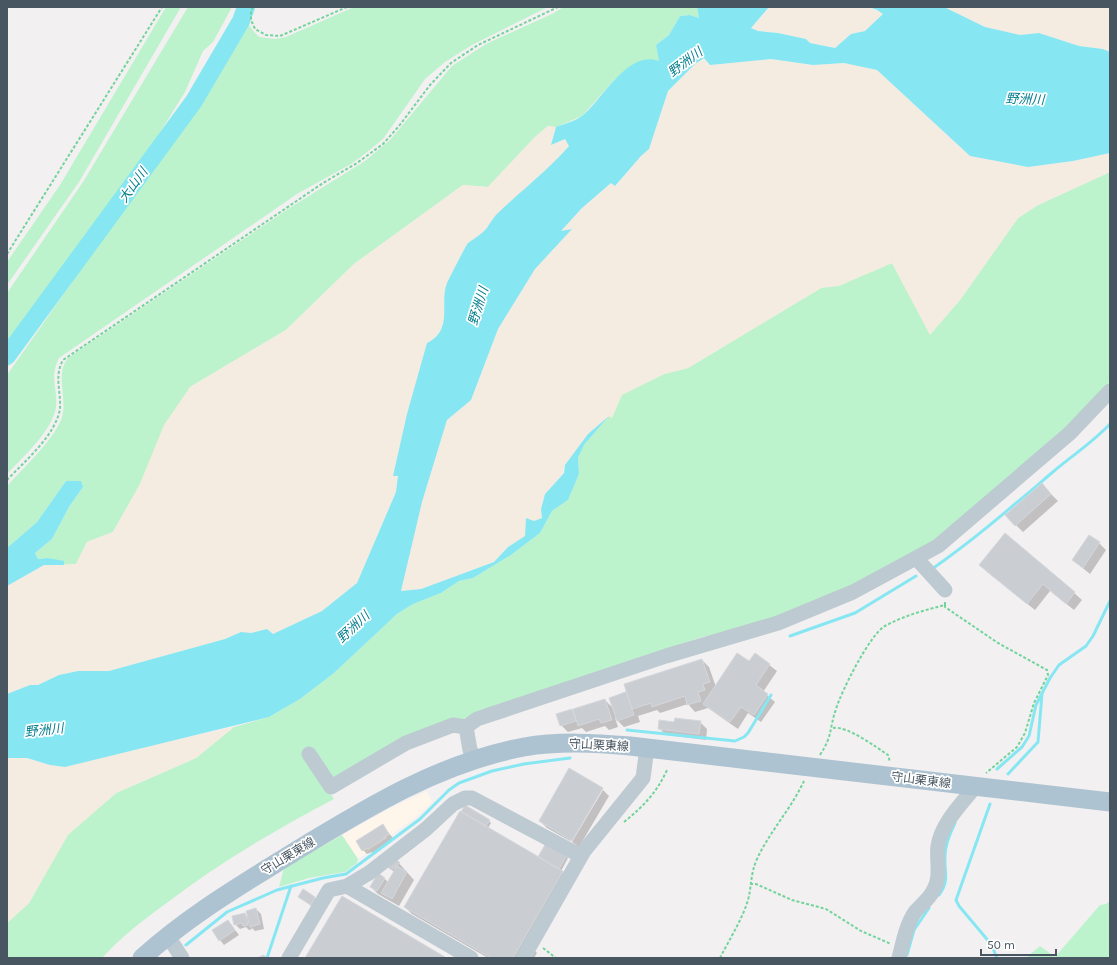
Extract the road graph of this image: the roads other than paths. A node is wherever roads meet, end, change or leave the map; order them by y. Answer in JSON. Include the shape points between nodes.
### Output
{"nodes":[{"id":1,"x":1110,"y":391,"type":"edge"},
{"id":2,"x":916,"y":558,"type":"junction"},
{"id":3,"x":945,"y":598,"type":"road end"},
{"id":4,"x":466,"y":727,"type":"junction"},
{"id":5,"x":647,"y":748,"type":"junction"},
{"id":6,"x":309,"y":754,"type":"dead end"},
{"id":7,"x":475,"y":759,"type":"junction"},
{"id":8,"x":975,"y":786,"type":"junction"},
{"id":9,"x":1110,"y":802,"type":"edge"},
{"id":10,"x":581,"y":856,"type":"junction"},
{"id":11,"x":348,"y":886,"type":"junction"},
{"id":12,"x":168,"y":936,"type":"junction"},
{"id":13,"x":901,"y":953,"type":"edge"},
{"id":14,"x":142,"y":958,"type":"edge"},
{"id":15,"x":182,"y":958,"type":"edge"},
{"id":16,"x":289,"y":958,"type":"edge"},
{"id":17,"x":471,"y":958,"type":"edge"},
{"id":18,"x":523,"y":958,"type":"edge"}],
"edges":[{"from":1,"to":2,"type":"lane","via":[[1070,433],[1018,480],[938,546]]},
{"from":2,"to":3,"type":"lane"},
{"from":2,"to":4,"type":"lane","via":[[818,608],[477,719]]},
{"from":4,"to":6,"type":"lane","via":[[453,725],[406,743],[331,787]]},
{"from":4,"to":7,"type":"lane","via":[[470,750]]},
{"from":5,"to":7,"type":"main road","name":"守山栗東線","via":[[599,743],[561,743],[524,747]]},
{"from":5,"to":8,"type":"main road","name":"守山栗東線"},
{"from":5,"to":10,"type":"lane","via":[[643,778]]},
{"from":7,"to":12,"type":"main road","name":"守山栗東線","via":[[416,783],[332,828],[229,892]]},
{"from":8,"to":9,"type":"main road","name":"守山栗東線"},
{"from":8,"to":13,"type":"lane","via":[[942,832],[938,845],[938,879],[934,891],[914,913],[905,933]]},
{"from":10,"to":11,"type":"lane","via":[[472,798],[465,798],[453,804],[426,829]]},
{"from":10,"to":18,"type":"lane"},
{"from":11,"to":16,"type":"lane","via":[[329,890]]},
{"from":11,"to":17,"type":"lane"},
{"from":12,"to":14,"type":"main road","name":"守山栗東線"},
{"from":12,"to":15,"type":"lane"}]}
